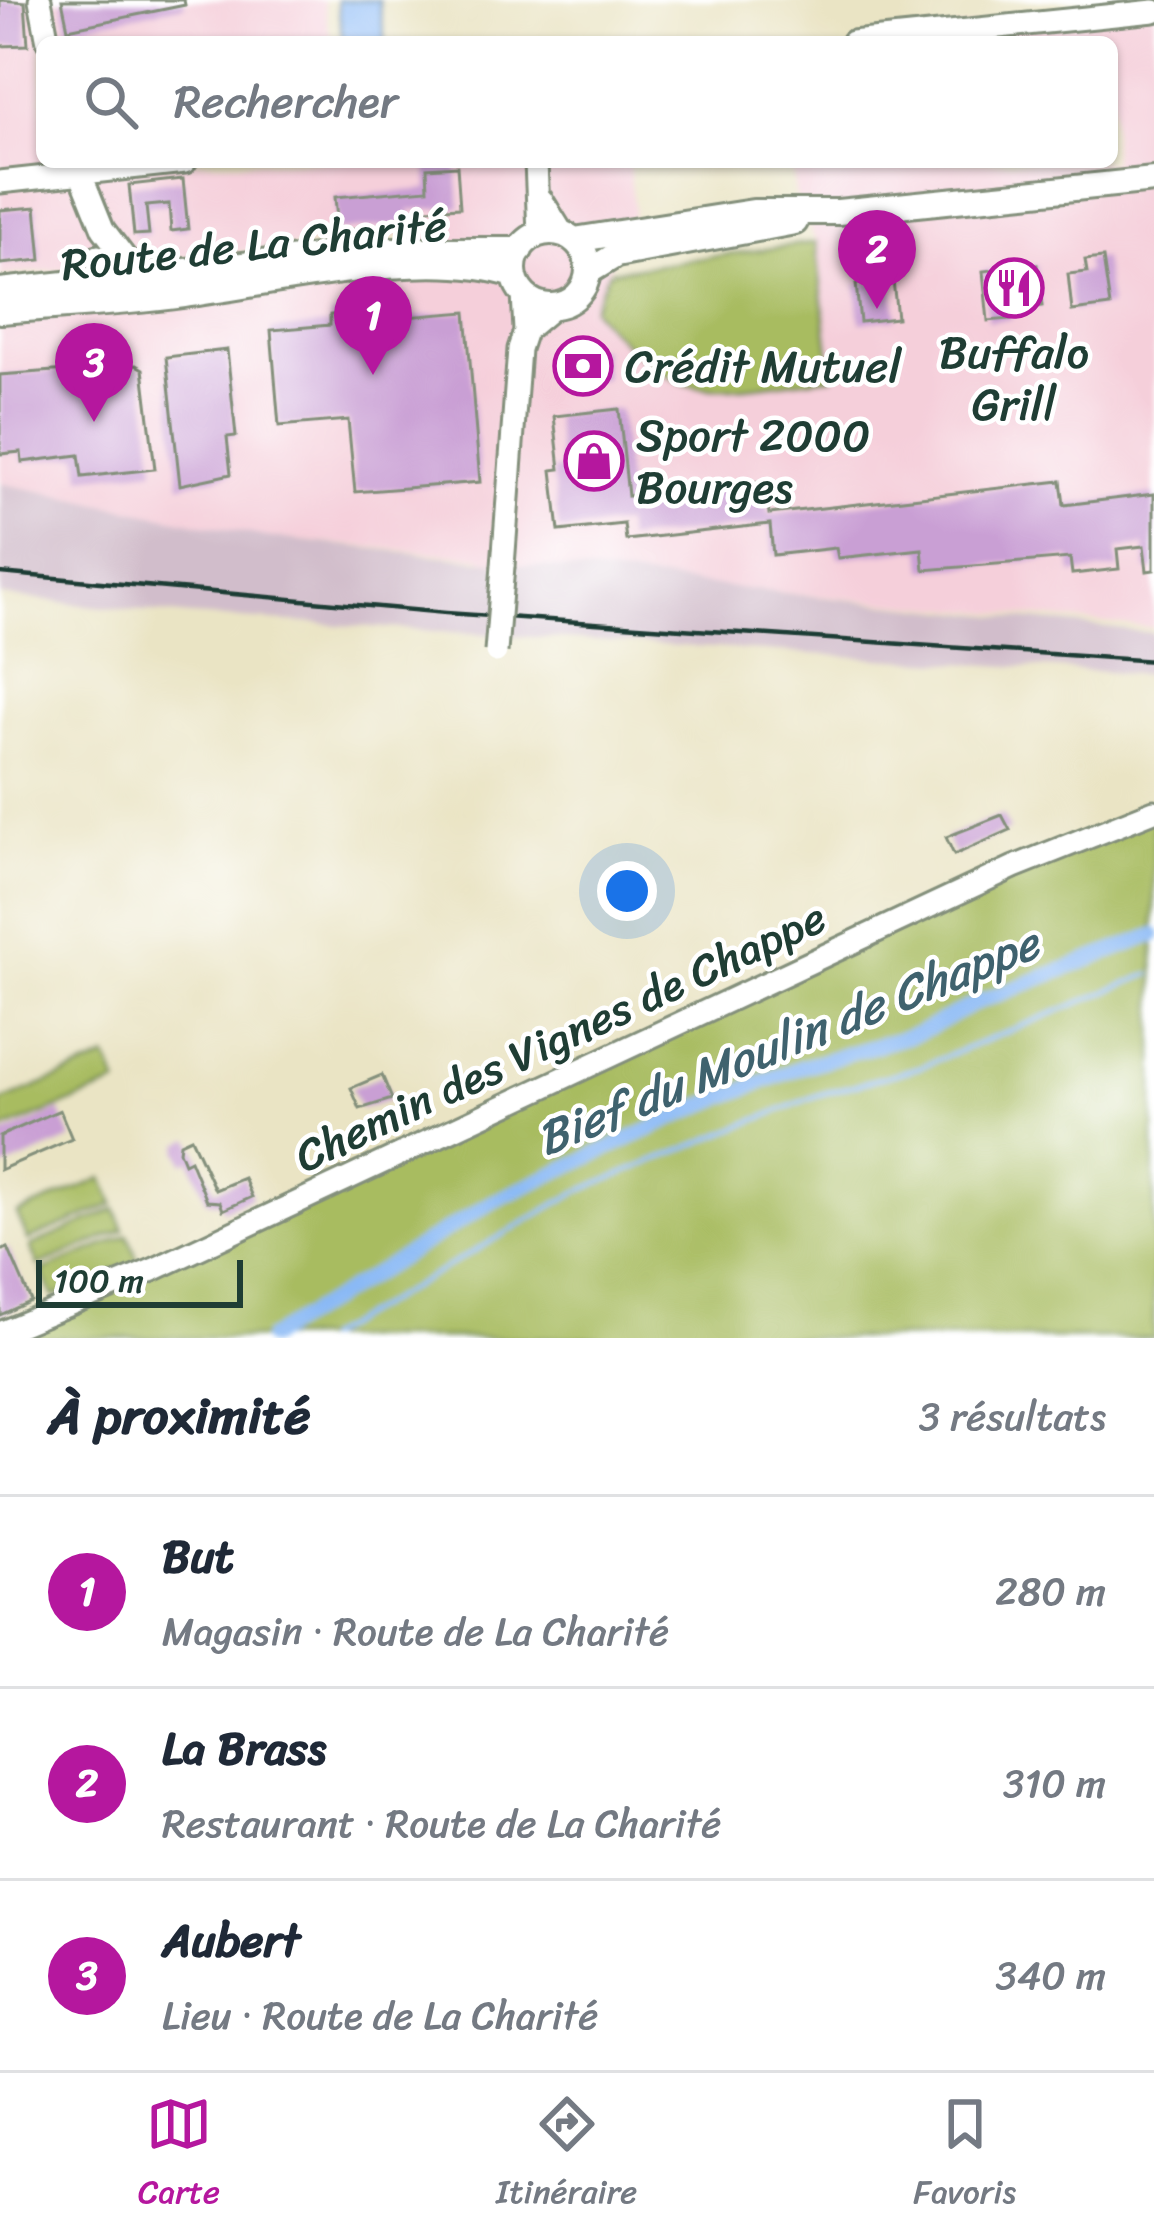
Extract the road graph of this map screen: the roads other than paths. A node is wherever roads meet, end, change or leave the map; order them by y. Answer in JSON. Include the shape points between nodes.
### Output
{"nodes":[{"id":1,"x":40,"y":0,"type":"edge"},
{"id":2,"x":1154,"y":11,"type":"edge"},
{"id":3,"x":48,"y":36,"type":"edge"},
{"id":4,"x":911,"y":36,"type":"edge"},
{"id":5,"x":78,"y":168,"type":"edge"},
{"id":6,"x":537,"y":168,"type":"edge"},
{"id":7,"x":1154,"y":180,"type":"edge"},
{"id":8,"x":0,"y":182,"type":"edge"},
{"id":9,"x":838,"y":212,"type":"junction"},
{"id":10,"x":104,"y":229,"type":"junction"},
{"id":11,"x":539,"y":255,"type":"junction"},
{"id":12,"x":98,"y":256,"type":"junction"},
{"id":13,"x":588,"y":272,"type":"junction"},
{"id":14,"x":126,"y":280,"type":"junction"},
{"id":15,"x":80,"y":283,"type":"junction"},
{"id":16,"x":0,"y":291,"type":"edge"},
{"id":17,"x":155,"y":298,"type":"junction"},
{"id":18,"x":555,"y":306,"type":"junction"},
{"id":19,"x":0,"y":307,"type":"edge"},
{"id":20,"x":525,"y":331,"type":"junction"},
{"id":21,"x":496,"y":652,"type":"dead end"},
{"id":22,"x":1154,"y":811,"type":"edge"},
{"id":23,"x":0,"y":1333,"type":"edge"}],
"edges":[{"from":1,"to":3,"type":"street"},
{"from":2,"to":4,"type":"street"},
{"from":5,"to":8,"type":"street"},
{"from":5,"to":10,"type":"street"},
{"from":6,"to":11,"type":"street"},
{"from":7,"to":9,"type":"main road","name":"Route de La Charité"},
{"from":9,"to":11,"type":"main road","name":"Route de La Charité","via":[[753,212]]},
{"from":9,"to":13,"type":"main road","name":"Route de La Charité","via":[[616,255]]},
{"from":10,"to":12,"type":"street"},
{"from":10,"to":14,"type":"street"},
{"from":11,"to":13,"type":"main road"},
{"from":11,"to":14,"type":"main road","name":"Route de La Charité","via":[[404,248]]},
{"from":11,"to":17,"type":"main road","name":"Route de La Charité"},
{"from":11,"to":18,"type":"main road","via":[[537,304]]},
{"from":11,"to":20,"type":"street"},
{"from":12,"to":14,"type":"street"},
{"from":12,"to":15,"type":"street"},
{"from":13,"to":18,"type":"main road","via":[[578,295]]},
{"from":14,"to":15,"type":"main road","name":"Route de La Charité"},
{"from":14,"to":17,"type":"street"},
{"from":14,"to":19,"type":"main road"},
{"from":15,"to":16,"type":"main road","name":"Route de La Charité"},
{"from":17,"to":19,"type":"main road","name":"Route de La Charité"},
{"from":18,"to":20,"type":"street"},
{"from":20,"to":21,"type":"street","bridge":true},
{"from":22,"to":23,"type":"street","name":"Chemin des Vignes de Chappe","via":[[1014,867],[155,1269]]}]}
